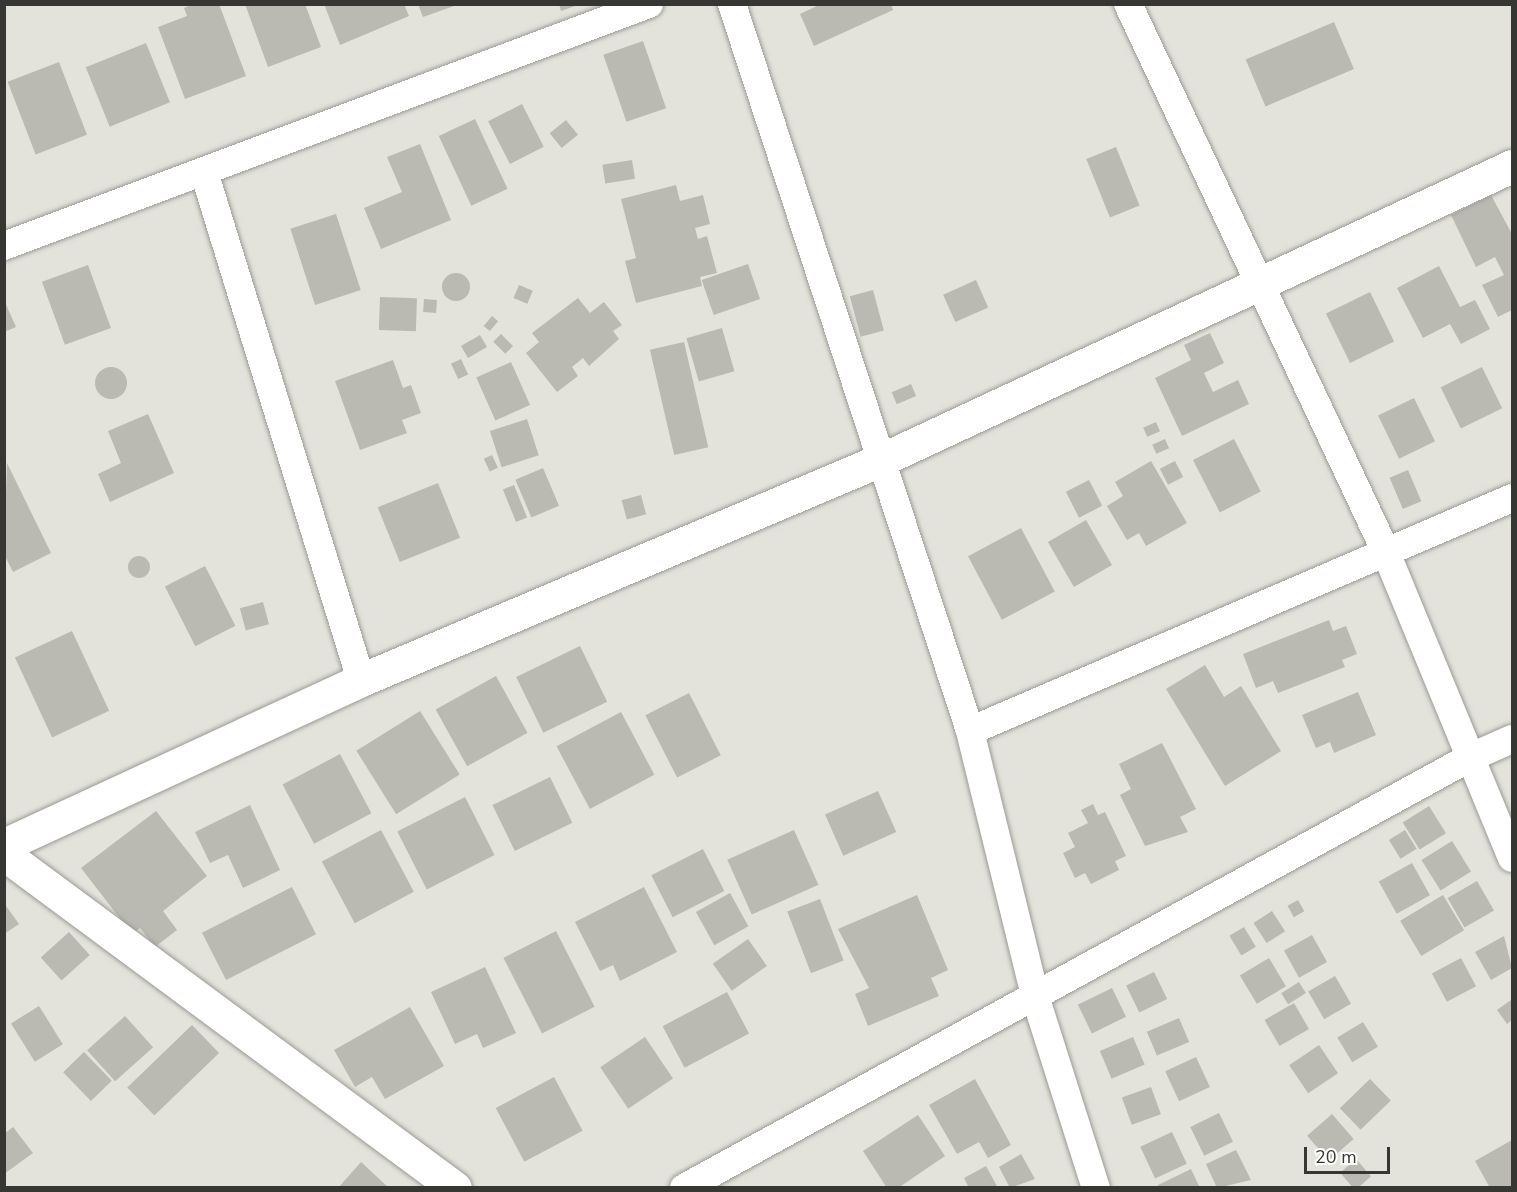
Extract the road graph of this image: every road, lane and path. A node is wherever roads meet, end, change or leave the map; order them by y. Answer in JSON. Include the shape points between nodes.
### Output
{"nodes":[{"id":1,"x":649,"y":4,"type":"edge"},
{"id":2,"x":732,"y":4,"type":"edge"},
{"id":3,"x":1128,"y":4,"type":"edge"},
{"id":4,"x":1512,"y":166,"type":"edge"},
{"id":5,"x":204,"y":172,"type":"junction"},
{"id":6,"x":4,"y":246,"type":"edge"},
{"id":7,"x":1264,"y":284,"type":"junction"},
{"id":8,"x":883,"y":459,"type":"junction"},
{"id":9,"x":1512,"y":498,"type":"edge"},
{"id":10,"x":1385,"y":550,"type":"junction"},
{"id":11,"x":361,"y":680,"type":"junction"},
{"id":12,"x":970,"y":731,"type":"junction"},
{"id":13,"x":1512,"y":739,"type":"edge"},
{"id":14,"x":1469,"y":758,"type":"junction"},
{"id":15,"x":4,"y":845,"type":"edge"},
{"id":16,"x":4,"y":854,"type":"edge"},
{"id":17,"x":1512,"y":858,"type":"edge"},
{"id":18,"x":1035,"y":996,"type":"junction"},
{"id":19,"x":454,"y":1188,"type":"edge"},
{"id":20,"x":684,"y":1188,"type":"edge"},
{"id":21,"x":1096,"y":1188,"type":"edge"}],
"edges":[{"from":1,"to":5,"type":"street"},
{"from":2,"to":8,"type":"street"},
{"from":3,"to":7,"type":"street"},
{"from":4,"to":7,"type":"street"},
{"from":5,"to":6,"type":"street"},
{"from":5,"to":11,"type":"street"},
{"from":7,"to":8,"type":"street"},
{"from":7,"to":10,"type":"street"},
{"from":8,"to":11,"type":"street"},
{"from":8,"to":12,"type":"street"},
{"from":9,"to":10,"type":"street"},
{"from":10,"to":12,"type":"street"},
{"from":10,"to":14,"type":"street"},
{"from":11,"to":15,"type":"street"},
{"from":12,"to":18,"type":"street"},
{"from":13,"to":14,"type":"street"},
{"from":14,"to":17,"type":"street"},
{"from":14,"to":18,"type":"street"},
{"from":16,"to":19,"type":"street"},
{"from":18,"to":20,"type":"street"},
{"from":18,"to":21,"type":"street"}]}
